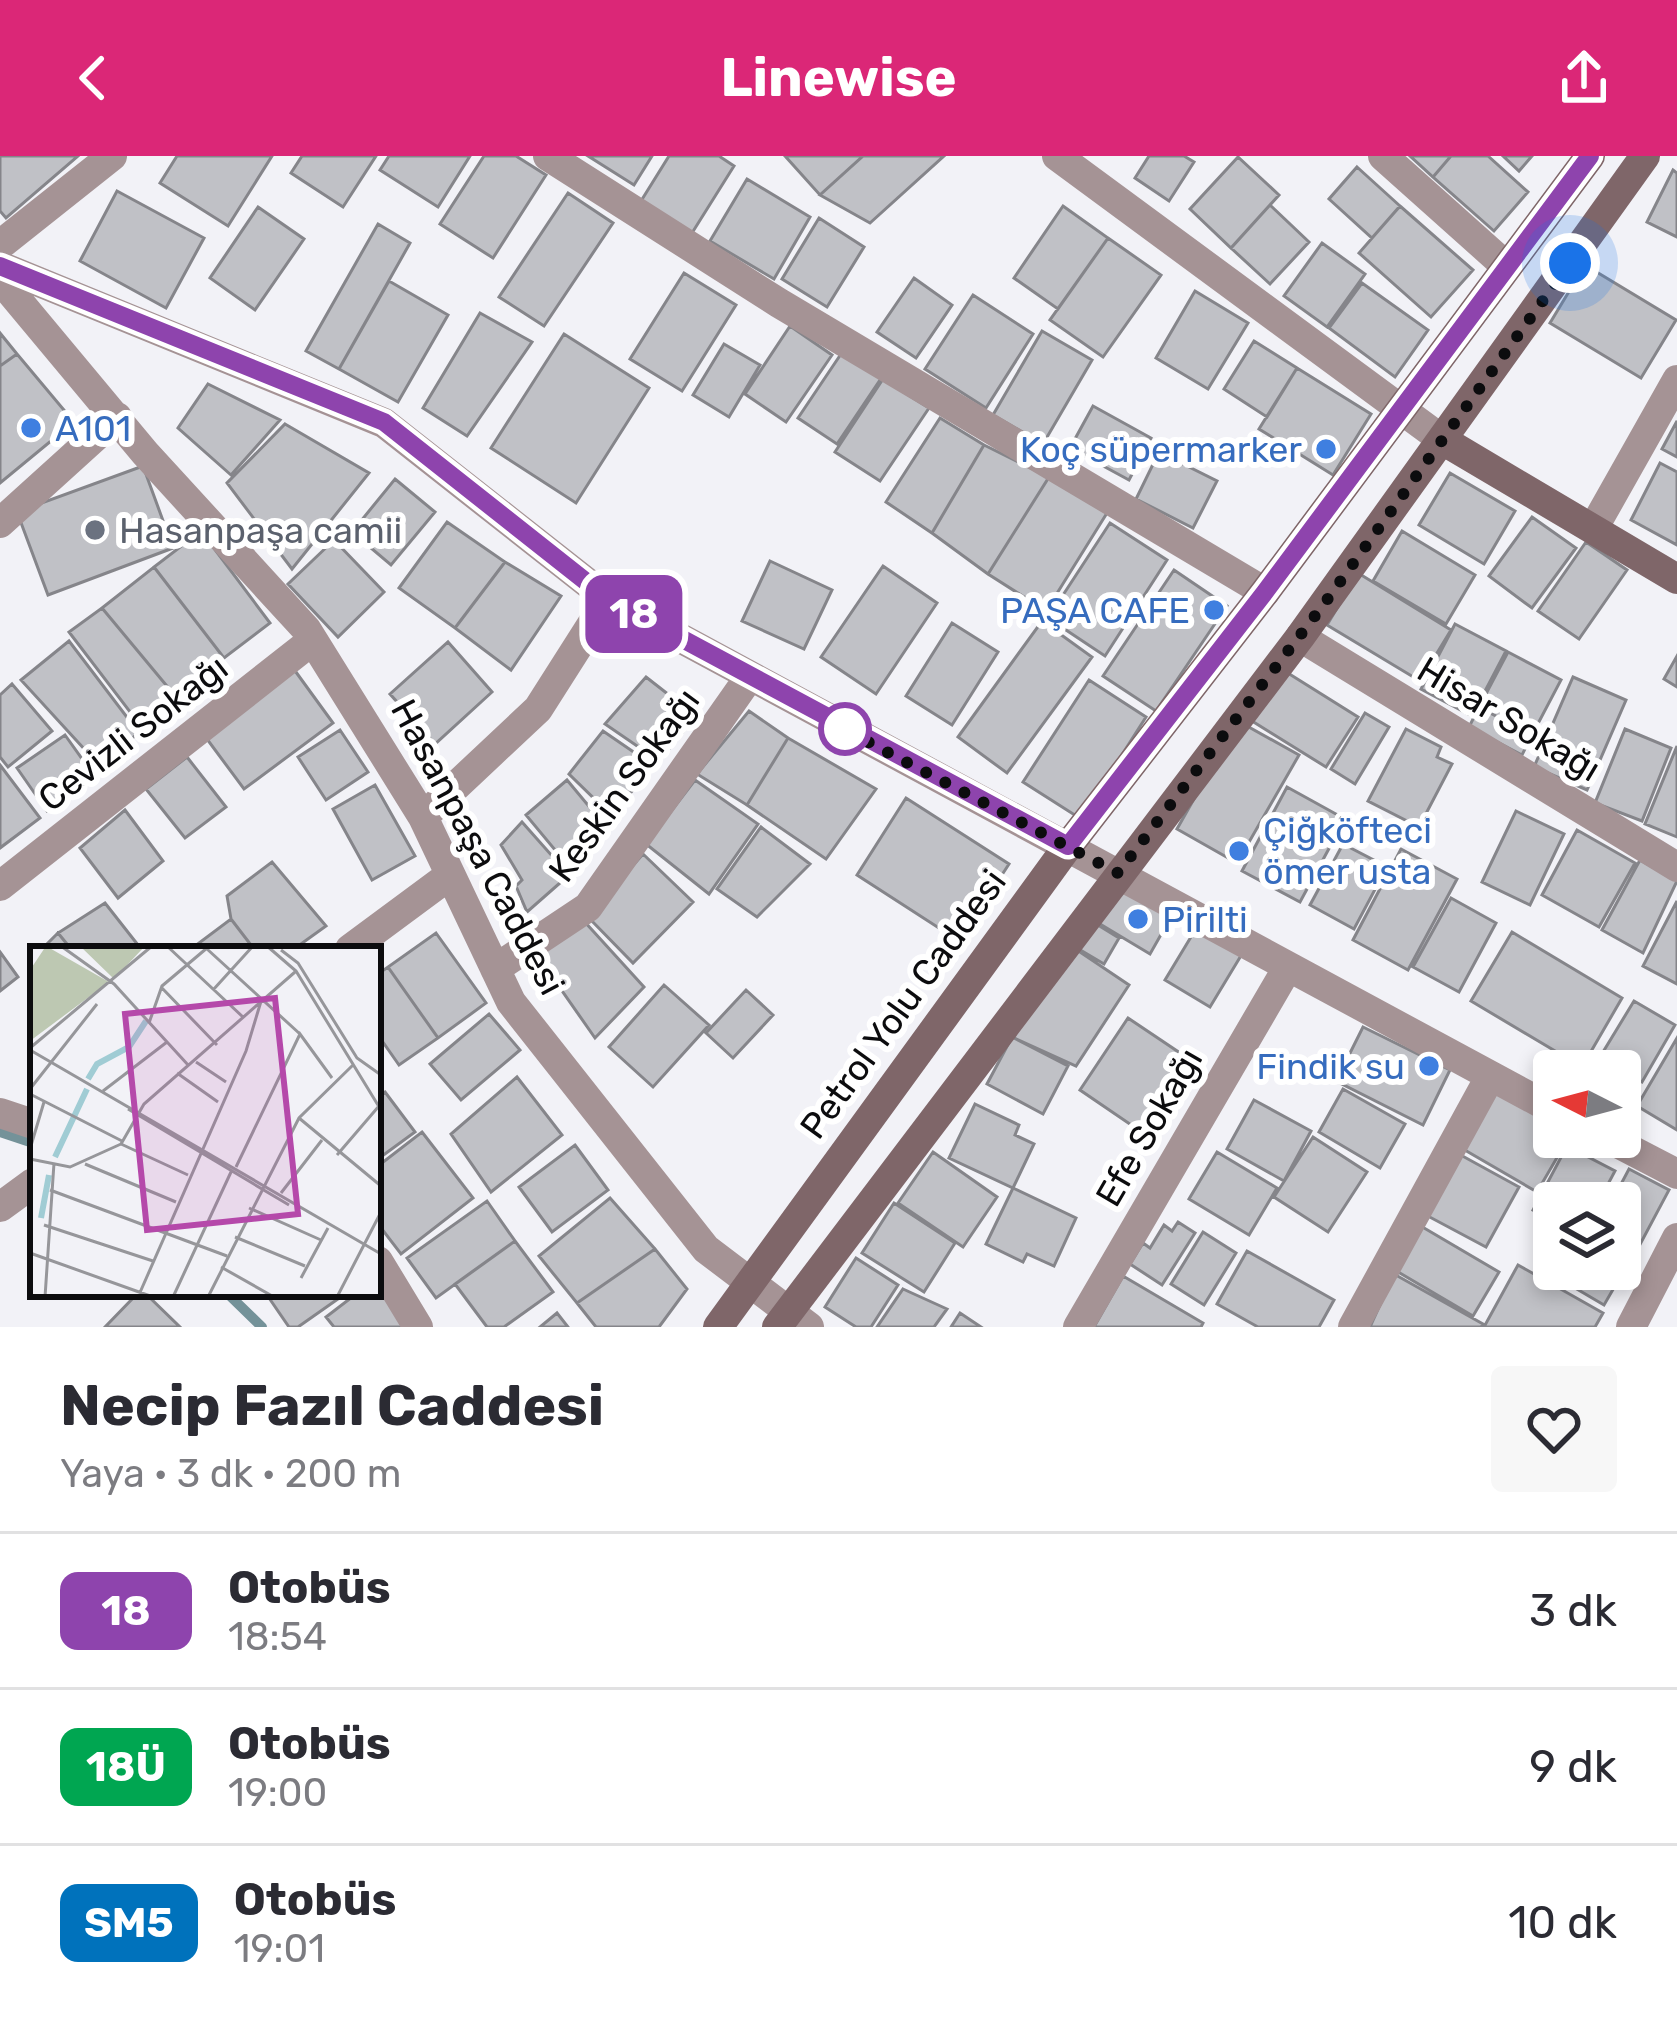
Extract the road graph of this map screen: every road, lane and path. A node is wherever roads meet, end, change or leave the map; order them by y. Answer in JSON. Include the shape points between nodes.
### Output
{"nodes":[{"id":1,"x":112,"y":156,"type":"edge"},
{"id":2,"x":548,"y":156,"type":"edge"},
{"id":3,"x":1057,"y":156,"type":"edge"},
{"id":4,"x":1383,"y":156,"type":"edge"},
{"id":5,"x":1590,"y":156,"type":"edge"},
{"id":6,"x":1645,"y":156,"type":"edge"},
{"id":7,"x":0,"y":245,"type":"edge"},
{"id":8,"x":0,"y":266,"type":"edge"},
{"id":9,"x":1506,"y":266,"type":"junction"},
{"id":10,"x":0,"y":279,"type":"edge"},
{"id":11,"x":1677,"y":380,"type":"edge"},
{"id":12,"x":1398,"y":409,"type":"junction"},
{"id":13,"x":117,"y":417,"type":"junction"},
{"id":14,"x":1444,"y":441,"type":"junction"},
{"id":15,"x":0,"y":523,"type":"edge"},
{"id":16,"x":1593,"y":529,"type":"junction"},
{"id":17,"x":1677,"y":579,"type":"edge"},
{"id":18,"x":1265,"y":592,"type":"junction"},
{"id":19,"x":608,"y":599,"type":"junction"},
{"id":20,"x":1300,"y":637,"type":"junction"},
{"id":21,"x":314,"y":640,"type":"junction"},
{"id":22,"x":748,"y":679,"type":"junction"},
{"id":23,"x":423,"y":817,"type":"junction"},
{"id":24,"x":1068,"y":846,"type":"junction"},
{"id":25,"x":1677,"y":867,"type":"edge"},
{"id":26,"x":1118,"y":873,"type":"junction"},
{"id":27,"x":450,"y":874,"type":"junction"},
{"id":28,"x":0,"y":886,"type":"edge"},
{"id":29,"x":354,"y":946,"type":"edge"},
{"id":30,"x":1288,"y":967,"type":"junction"},
{"id":31,"x":495,"y":969,"type":"junction"},
{"id":32,"x":1490,"y":1077,"type":"junction"},
{"id":33,"x":1533,"y":1099,"type":"edge"},
{"id":34,"x":0,"y":1113,"type":"edge"},
{"id":35,"x":30,"y":1123,"type":"edge"},
{"id":36,"x":1641,"y":1155,"type":"edge"},
{"id":37,"x":1677,"y":1174,"type":"edge"},
{"id":38,"x":30,"y":1185,"type":"edge"},
{"id":39,"x":0,"y":1207,"type":"edge"},
{"id":40,"x":1677,"y":1238,"type":"edge"},
{"id":41,"x":381,"y":1267,"type":"edge"},
{"id":42,"x":748,"y":1280,"type":"junction"},
{"id":43,"x":792,"y":1322,"type":"edge"},
{"id":44,"x":418,"y":1327,"type":"edge"},
{"id":45,"x":718,"y":1327,"type":"edge"},
{"id":46,"x":1078,"y":1327,"type":"edge"},
{"id":47,"x":1353,"y":1327,"type":"edge"},
{"id":48,"x":1631,"y":1327,"type":"edge"}],
"edges":[{"from":1,"to":7,"type":"street"},
{"from":2,"to":18,"type":"street"},
{"from":3,"to":12,"type":"street"},
{"from":4,"to":9,"type":"street"},
{"from":5,"to":9,"type":"main road","name":"Petrol Yolu Caddesi"},
{"from":6,"to":14,"type":"main road"},
{"from":8,"to":19,"type":"street","via":[[384,422]]},
{"from":9,"to":12,"type":"main road","name":"Petrol Yolu Caddesi"},
{"from":10,"to":13,"type":"street","name":"Hasanpaşa Caddesi"},
{"from":11,"to":16,"type":"street"},
{"from":12,"to":14,"type":"street"},
{"from":12,"to":18,"type":"main road","name":"Petrol Yolu Caddesi"},
{"from":13,"to":15,"type":"street"},
{"from":13,"to":21,"type":"street","name":"Hasanpaşa Caddesi"},
{"from":14,"to":16,"type":"main road"},
{"from":14,"to":20,"type":"main road"},
{"from":16,"to":17,"type":"main road"},
{"from":18,"to":24,"type":"main road","name":"Petrol Yolu Caddesi"},
{"from":19,"to":22,"type":"street"},
{"from":19,"to":23,"type":"street","via":[[538,709]]},
{"from":20,"to":25,"type":"street","name":"Hisar Sokağı"},
{"from":20,"to":26,"type":"main road"},
{"from":21,"to":23,"type":"street","name":"Hasanpaşa Caddesi"},
{"from":21,"to":28,"type":"street","name":"Cevizli Sokağı"},
{"from":22,"to":24,"type":"street"},
{"from":22,"to":31,"type":"street","name":"Keskin Sokağı","via":[[588,907]]},
{"from":23,"to":27,"type":"street","name":"Hasanpaşa Caddesi"},
{"from":24,"to":26,"type":"street"},
{"from":24,"to":42,"type":"main road","name":"Petrol Yolu Caddesi"},
{"from":26,"to":30,"type":"street"},
{"from":26,"to":43,"type":"main road"},
{"from":27,"to":29,"type":"street"},
{"from":27,"to":31,"type":"street","name":"Hasanpaşa Caddesi"},
{"from":30,"to":32,"type":"street"},
{"from":30,"to":46,"type":"street","name":"Efe Sokağı"},
{"from":31,"to":42,"type":"street","name":"Hasanpaşa Caddesi","via":[[511,1002],[706,1250]]},
{"from":32,"to":33,"type":"street"},
{"from":32,"to":47,"type":"street"},
{"from":34,"to":35,"type":"street"},
{"from":36,"to":37,"type":"street"},
{"from":38,"to":39,"type":"street"},
{"from":40,"to":48,"type":"street"},
{"from":41,"to":44,"type":"street"},
{"from":42,"to":43,"type":"street","name":"Hasanpaşa Caddesi"},
{"from":42,"to":45,"type":"main road","name":"Petrol Yolu Caddesi"}]}
